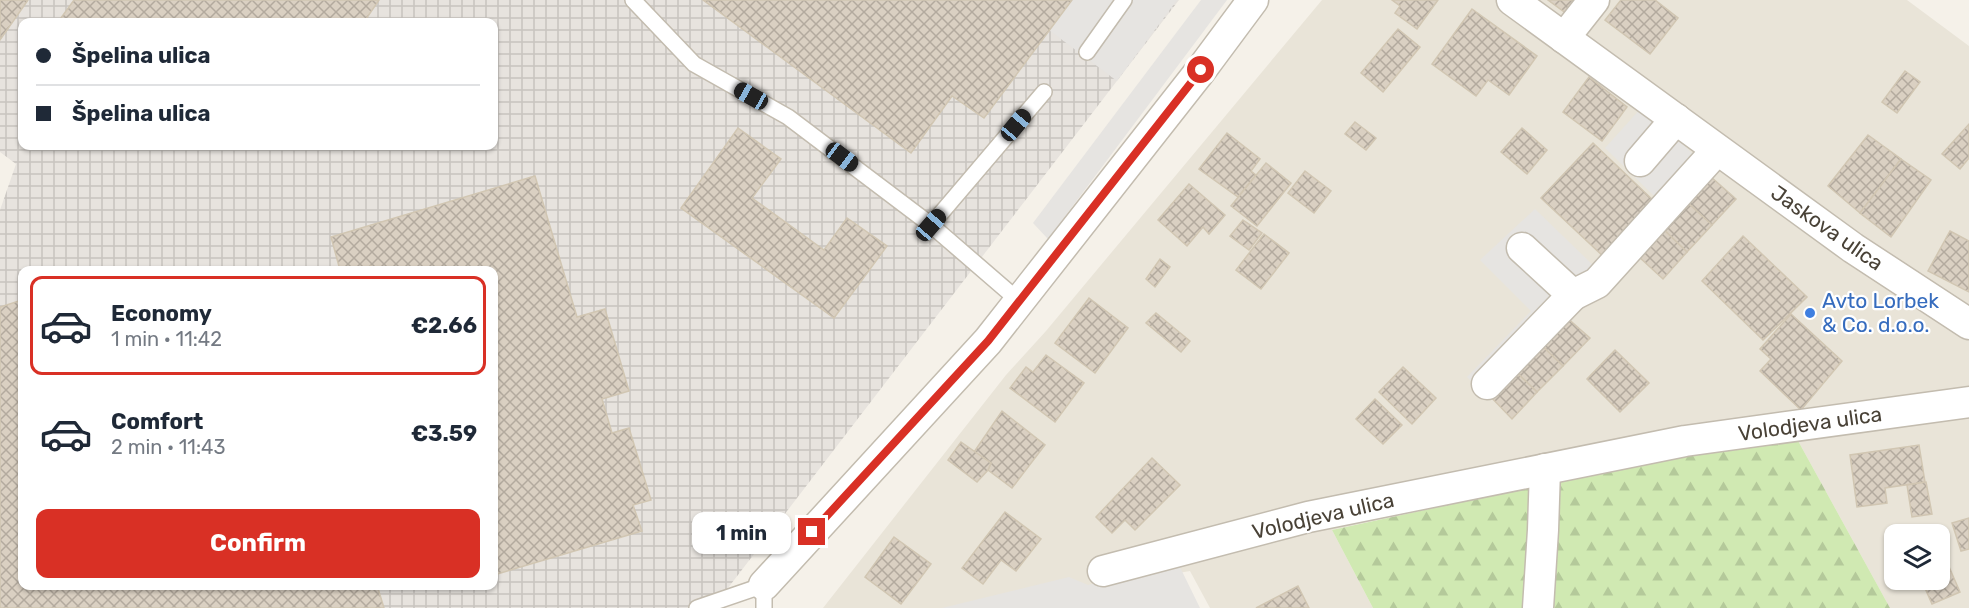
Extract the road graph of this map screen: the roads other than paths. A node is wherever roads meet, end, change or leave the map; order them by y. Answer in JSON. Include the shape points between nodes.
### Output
{"nodes":[{"id":1,"x":633,"y":0,"type":"edge"},
{"id":2,"x":1124,"y":0,"type":"edge"},
{"id":3,"x":1253,"y":0,"type":"edge"},
{"id":4,"x":1512,"y":0,"type":"edge"},
{"id":5,"x":1594,"y":0,"type":"edge"},
{"id":6,"x":1564,"y":38,"type":"junction"},
{"id":7,"x":1087,"y":52,"type":"dead end"},
{"id":8,"x":1044,"y":92,"type":"dead end"},
{"id":9,"x":1676,"y":119,"type":"junction"},
{"id":10,"x":1717,"y":150,"type":"junction"},
{"id":11,"x":1640,"y":161,"type":"dead end"},
{"id":12,"x":931,"y":225,"type":"junction"},
{"id":13,"x":1522,"y":248,"type":"dead end"},
{"id":14,"x":1573,"y":294,"type":"junction"},
{"id":15,"x":1019,"y":301,"type":"junction"},
{"id":16,"x":1969,"y":324,"type":"edge"},
{"id":17,"x":1487,"y":384,"type":"dead end"},
{"id":18,"x":1969,"y":402,"type":"edge"},
{"id":19,"x":1545,"y":469,"type":"junction"},
{"id":20,"x":1103,"y":572,"type":"dead end"},
{"id":21,"x":764,"y":596,"type":"edge"},
{"id":22,"x":698,"y":608,"type":"edge"},
{"id":23,"x":1538,"y":608,"type":"edge"}],
"edges":[{"from":1,"to":12,"type":"lane","via":[[694,64],[789,117]]},
{"from":2,"to":7,"type":"lane"},
{"from":3,"to":15,"type":"street"},
{"from":4,"to":6,"type":"street","name":"Jaskova ulica"},
{"from":5,"to":6,"type":"street"},
{"from":6,"to":9,"type":"street","name":"Jaskova ulica"},
{"from":8,"to":12,"type":"lane"},
{"from":9,"to":10,"type":"street","name":"Jaskova ulica"},
{"from":9,"to":11,"type":"street"},
{"from":10,"to":14,"type":"street","via":[[1597,283]]},
{"from":10,"to":16,"type":"street","name":"Jaskova ulica","via":[[1853,248]]},
{"from":12,"to":15,"type":"lane"},
{"from":13,"to":14,"type":"street"},
{"from":14,"to":17,"type":"street"},
{"from":15,"to":21,"type":"street"},
{"from":18,"to":19,"type":"street","name":"Volodjeva ulica","via":[[1685,441]]},
{"from":19,"to":20,"type":"street","name":"Volodjeva ulica","via":[[1308,517]]},
{"from":19,"to":23,"type":"street"},
{"from":21,"to":22,"type":"lane"}]}
